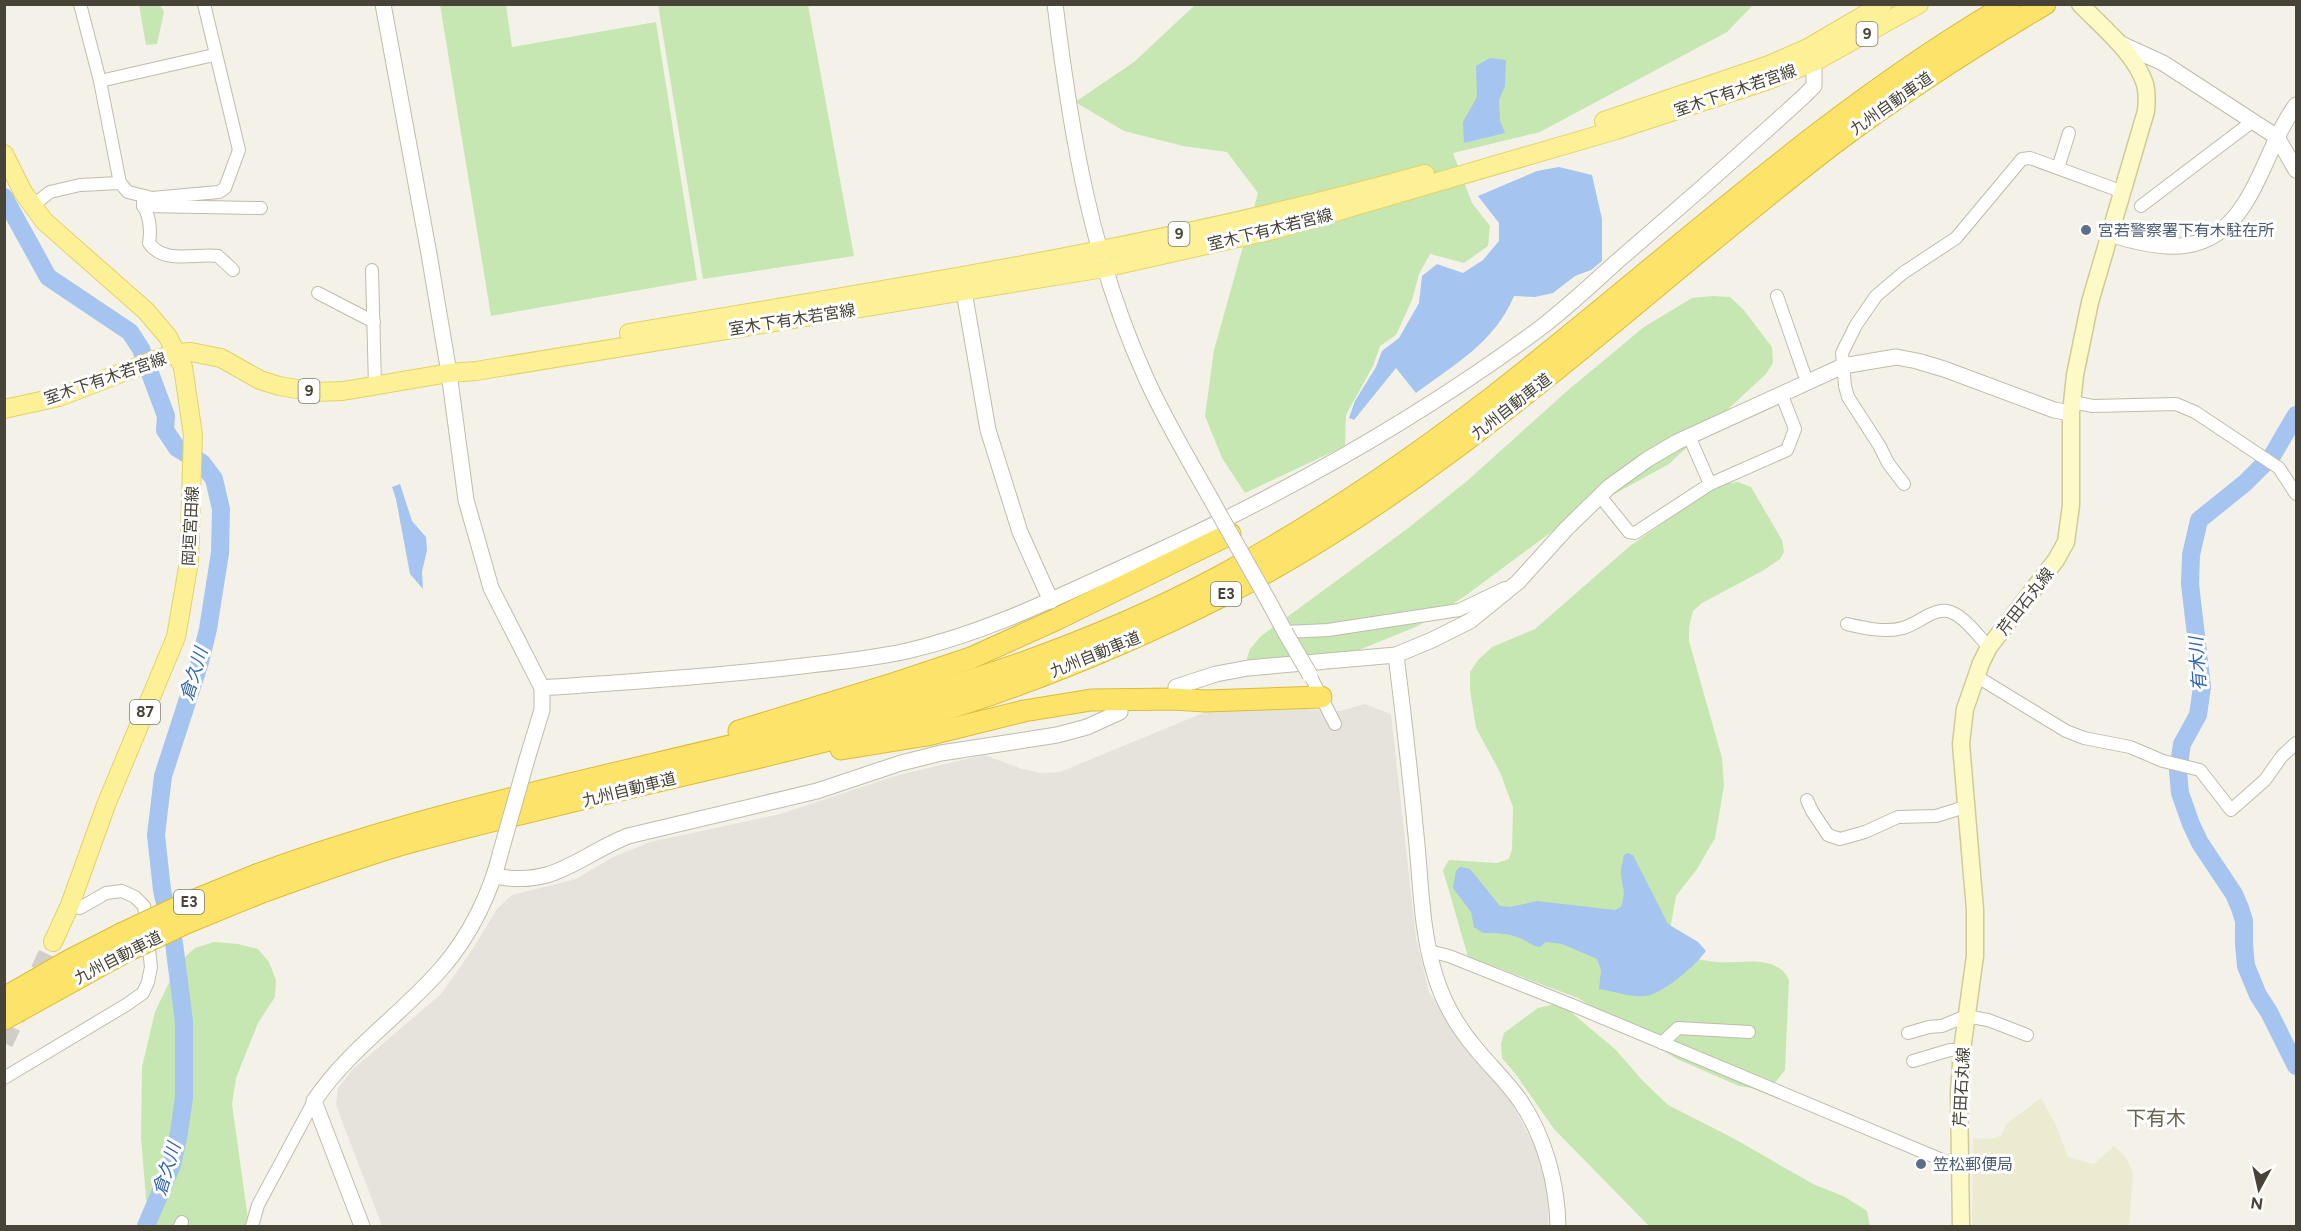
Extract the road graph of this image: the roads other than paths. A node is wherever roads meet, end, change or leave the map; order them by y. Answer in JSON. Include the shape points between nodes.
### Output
{"nodes":[{"id":1,"x":80,"y":4,"type":"edge"},
{"id":2,"x":204,"y":4,"type":"edge"},
{"id":3,"x":383,"y":4,"type":"edge"},
{"id":4,"x":1055,"y":4,"type":"edge"},
{"id":5,"x":1883,"y":4,"type":"edge"},
{"id":6,"x":1919,"y":4,"type":"edge"},
{"id":7,"x":2009,"y":4,"type":"edge"},
{"id":8,"x":2046,"y":4,"type":"edge"},
{"id":9,"x":2080,"y":4,"type":"edge"},
{"id":10,"x":2116,"y":42,"type":"junction"},
{"id":11,"x":214,"y":55,"type":"junction"},
{"id":12,"x":1814,"y":62,"type":"junction"},
{"id":13,"x":100,"y":81,"type":"junction"},
{"id":14,"x":2296,"y":105,"type":"edge"},
{"id":15,"x":2253,"y":121,"type":"junction"},
{"id":16,"x":2069,"y":133,"type":"dead end"},
{"id":17,"x":2277,"y":137,"type":"junction"},
{"id":18,"x":4,"y":154,"type":"edge"},
{"id":19,"x":2058,"y":168,"type":"junction"},
{"id":20,"x":2296,"y":170,"type":"edge"},
{"id":21,"x":120,"y":183,"type":"junction"},
{"id":22,"x":2123,"y":192,"type":"junction"},
{"id":23,"x":143,"y":201,"type":"junction"},
{"id":24,"x":32,"y":206,"type":"junction"},
{"id":25,"x":2141,"y":206,"type":"dead end"},
{"id":26,"x":261,"y":208,"type":"dead end"},
{"id":27,"x":2110,"y":234,"type":"junction"},
{"id":28,"x":1101,"y":259,"type":"junction"},
{"id":29,"x":233,"y":270,"type":"dead end"},
{"id":30,"x":372,"y":270,"type":"dead end"},
{"id":31,"x":963,"y":284,"type":"junction"},
{"id":32,"x":318,"y":293,"type":"dead end"},
{"id":33,"x":1777,"y":296,"type":"dead end"},
{"id":34,"x":374,"y":322,"type":"junction"},
{"id":35,"x":176,"y":353,"type":"junction"},
{"id":36,"x":1843,"y":366,"type":"junction"},
{"id":37,"x":449,"y":373,"type":"junction"},
{"id":38,"x":1807,"y":382,"type":"junction"},
{"id":39,"x":375,"y":386,"type":"junction"},
{"id":40,"x":1782,"y":393,"type":"junction"},
{"id":41,"x":2072,"y":408,"type":"junction"},
{"id":42,"x":4,"y":409,"type":"edge"},
{"id":43,"x":1689,"y":436,"type":"junction"},
{"id":44,"x":1710,"y":484,"type":"junction"},
{"id":45,"x":1904,"y":484,"type":"dead end"},
{"id":46,"x":2296,"y":494,"type":"edge"},
{"id":47,"x":1600,"y":496,"type":"junction"},
{"id":48,"x":1223,"y":537,"type":"junction"},
{"id":49,"x":1518,"y":582,"type":"junction"},
{"id":50,"x":1051,"y":601,"type":"junction"},
{"id":51,"x":1847,"y":624,"type":"dead end"},
{"id":52,"x":1285,"y":632,"type":"junction"},
{"id":53,"x":1989,"y":647,"type":"junction"},
{"id":54,"x":1396,"y":655,"type":"junction"},
{"id":55,"x":1310,"y":675,"type":"joint"},
{"id":56,"x":1976,"y":676,"type":"junction"},
{"id":57,"x":1176,"y":687,"type":"dead end"},
{"id":58,"x":542,"y":688,"type":"junction"},
{"id":59,"x":1322,"y":697,"type":"junction"},
{"id":60,"x":1120,"y":712,"type":"dead end"},
{"id":61,"x":1335,"y":724,"type":"dead end"},
{"id":62,"x":2296,"y":743,"type":"edge"},
{"id":63,"x":540,"y":791,"type":"junction"},
{"id":64,"x":584,"y":800,"type":"junction"},
{"id":65,"x":1807,"y":800,"type":"dead end"},
{"id":66,"x":1965,"y":807,"type":"junction"},
{"id":67,"x":495,"y":876,"type":"junction"},
{"id":68,"x":261,"y":883,"type":"junction"},
{"id":69,"x":70,"y":905,"type":"junction"},
{"id":70,"x":53,"y":942,"type":"tunnel mouth"},
{"id":71,"x":124,"y":942,"type":"junction"},
{"id":72,"x":1429,"y":951,"type":"junction"},
{"id":73,"x":4,"y":999,"type":"edge"},
{"id":74,"x":1966,"y":1016,"type":"junction"},
{"id":75,"x":4,"y":1019,"type":"edge"},
{"id":76,"x":1749,"y":1032,"type":"dead end"},
{"id":77,"x":1908,"y":1033,"type":"dead end"},
{"id":78,"x":2027,"y":1035,"type":"dead end"},
{"id":79,"x":1662,"y":1043,"type":"junction"},
{"id":80,"x":1962,"y":1050,"type":"junction"},
{"id":81,"x":1913,"y":1062,"type":"dead end"},
{"id":82,"x":4,"y":1078,"type":"edge"},
{"id":83,"x":314,"y":1101,"type":"junction"},
{"id":84,"x":1959,"y":1167,"type":"junction"},
{"id":85,"x":252,"y":1227,"type":"edge"},
{"id":86,"x":362,"y":1227,"type":"edge"},
{"id":87,"x":1558,"y":1227,"type":"edge"},
{"id":88,"x":1961,"y":1227,"type":"edge"}],
"edges":[{"from":1,"to":13,"type":"street"},
{"from":2,"to":11,"type":"street"},
{"from":3,"to":37,"type":"street"},
{"from":4,"to":28,"type":"street","via":[[1073,140]]},
{"from":5,"to":28,"type":"main road","name":"室木下有木若宮線","number":"9","via":[[1808,48],[1769,65],[1573,132],[1353,194],[1177,235]]},
{"from":6,"to":12,"type":"main road","name":"室木下有木若宮線","number":"9"},
{"from":7,"to":63,"type":"highway","name":"九州自動車道","number":"E3","via":[[1823,129],[1432,442],[1310,525],[1218,578],[1070,645],[947,689],[858,715]]},
{"from":8,"to":64,"type":"highway","name":"九州自動車道","number":"E3","via":[[1909,89],[1834,144],[1446,456],[1318,541],[1225,595],[1095,654],[954,706]]},
{"from":9,"to":10,"type":"main road","name":"芹田石丸線"},
{"from":10,"to":15,"type":"street","via":[[2163,63]]},
{"from":10,"to":22,"type":"main road","name":"芹田石丸線","via":[[2140,72],[2147,99],[2144,123]]},
{"from":11,"to":13,"type":"street"},
{"from":11,"to":23,"type":"street","via":[[239,150],[225,188],[219,192]]},
{"from":12,"to":28,"type":"main road","name":"室木下有木若宮線","number":"9","via":[[1616,130],[1358,207],[1273,230]]},
{"from":12,"to":50,"type":"street","via":[[1814,86],[1804,96],[1541,327],[1425,408],[1350,454],[1176,543]]},
{"from":13,"to":21,"type":"street"},
{"from":14,"to":17,"type":"street"},
{"from":15,"to":17,"type":"street"},
{"from":15,"to":25,"type":"street"},
{"from":16,"to":19,"type":"street"},
{"from":17,"to":20,"type":"street"},
{"from":17,"to":27,"type":"street","via":[[2246,202],[2233,220],[2201,242],[2160,247]]},
{"from":18,"to":24,"type":"main road","name":"岡垣宮田線","number":"87"},
{"from":19,"to":22,"type":"street"},
{"from":19,"to":36,"type":"street","via":[[2022,159],[1956,238],[1876,296],[1842,353]]},
{"from":21,"to":23,"type":"street"},
{"from":21,"to":24,"type":"street","via":[[80,185],[50,192]]},
{"from":22,"to":27,"type":"main road","name":"芹田石丸線"},
{"from":23,"to":26,"type":"street"},
{"from":23,"to":29,"type":"street","via":[[153,249],[162,255],[218,256]]},
{"from":24,"to":35,"type":"main road","name":"岡垣宮田線","number":"87","via":[[146,311]]},
{"from":27,"to":41,"type":"main road","name":"芹田石丸線","via":[[2081,340]]},
{"from":28,"to":31,"type":"main road","name":"室木下有木若宮線","number":"9"},
{"from":28,"to":48,"type":"street","bridge":true,"via":[[1146,379],[1217,510]]},
{"from":30,"to":34,"type":"street"},
{"from":31,"to":37,"type":"main road","name":"室木下有木若宮線","number":"9"},
{"from":31,"to":50,"type":"street","via":[[988,430],[1020,532]]},
{"from":32,"to":34,"type":"street"},
{"from":33,"to":38,"type":"street"},
{"from":34,"to":39,"type":"street"},
{"from":35,"to":39,"type":"main road","name":"室木下有木若宮線","number":"9","via":[[206,353],[260,380],[299,390],[328,392]]},
{"from":35,"to":42,"type":"main road","name":"室木下有木若宮線","number":"9","via":[[59,397]]},
{"from":35,"to":69,"type":"main road","name":"岡垣宮田線","number":"87","via":[[183,367],[194,444],[189,562],[177,637],[106,805]]},
{"from":36,"to":38,"type":"street"},
{"from":36,"to":41,"type":"street","via":[[1896,357],[1944,369],[2054,410]]},
{"from":36,"to":45,"type":"street","via":[[1845,386],[1855,410]]},
{"from":37,"to":39,"type":"main road","name":"室木下有木若宮線","number":"9"},
{"from":37,"to":58,"type":"street","via":[[466,500],[490,588]]},
{"from":38,"to":40,"type":"street"},
{"from":40,"to":43,"type":"street"},
{"from":40,"to":44,"type":"street","via":[[1795,429],[1786,450]]},
{"from":41,"to":46,"type":"street","via":[[2176,404],[2195,412],[2279,468]]},
{"from":41,"to":53,"type":"main road","name":"芹田石丸線","via":[[2071,505],[2066,542]]},
{"from":43,"to":44,"type":"street"},
{"from":43,"to":47,"type":"street","via":[[1648,459]]},
{"from":44,"to":47,"type":"street","via":[[1635,533],[1629,532]]},
{"from":47,"to":49,"type":"street"},
{"from":48,"to":52,"type":"street","bridge":true},
{"from":48,"to":63,"type":"highway","via":[[971,658]]},
{"from":49,"to":52,"type":"street","via":[[1459,610],[1329,630]]},
{"from":49,"to":54,"type":"street","via":[[1470,621]]},
{"from":50,"to":58,"type":"street","via":[[969,634],[905,651],[747,673]]},
{"from":51,"to":53,"type":"street","via":[[1866,629],[1901,629],[1940,610],[1949,611]]},
{"from":52,"to":55,"type":"street","bridge":true},
{"from":53,"to":56,"type":"main road","name":"芹田石丸線"},
{"from":54,"to":57,"type":"street","via":[[1248,668]]},
{"from":54,"to":72,"type":"street"},
{"from":55,"to":59,"type":"street"},
{"from":56,"to":62,"type":"street","via":[[2066,731],[2200,770],[2231,810],[2265,780]]},
{"from":56,"to":66,"type":"main road","name":"芹田石丸線","via":[[1965,709],[1961,744]]},
{"from":58,"to":67,"type":"street","bridge":true,"via":[[542,710]]},
{"from":59,"to":61,"type":"street"},
{"from":59,"to":64,"type":"highway","via":[[1091,700],[656,789]]},
{"from":60,"to":67,"type":"street","via":[[1057,735],[941,753],[817,791],[628,836],[551,875],[516,880]]},
{"from":63,"to":68,"type":"highway","name":"九州自動車道","number":"E3","via":[[330,848]]},
{"from":64,"to":68,"type":"highway","name":"九州自動車道","number":"E3"},
{"from":65,"to":66,"type":"street","via":[[1828,835],[1840,839],[1898,817],[1936,816]]},
{"from":66,"to":74,"type":"main road","name":"芹田石丸線","via":[[1975,910],[1975,956]]},
{"from":67,"to":83,"type":"street","via":[[468,933],[442,968],[342,1064]]},
{"from":68,"to":71,"type":"highway","name":"九州自動車道","number":"E3","bridge":true,"via":[[183,905]]},
{"from":69,"to":70,"type":"main road","name":"岡垣宮田線","number":"87"},
{"from":69,"to":82,"type":"street","via":[[80,908],[106,893],[122,891],[135,897],[144,906],[152,967],[148,982],[142,993],[126,1005]]},
{"from":71,"to":73,"type":"highway","name":"九州自動車道","number":"E3","via":[[70,960]]},
{"from":71,"to":75,"type":"highway","name":"九州自動車道","number":"E3"},
{"from":72,"to":79,"type":"street"},
{"from":72,"to":87,"type":"street","via":[[1443,997],[1457,1022],[1520,1101],[1542,1141],[1556,1191]]},
{"from":74,"to":77,"type":"street"},
{"from":74,"to":78,"type":"street"},
{"from":74,"to":80,"type":"main road","name":"芹田石丸線"},
{"from":76,"to":79,"type":"street","via":[[1678,1028]]},
{"from":79,"to":84,"type":"street"},
{"from":80,"to":81,"type":"street"},
{"from":80,"to":84,"type":"main road","name":"芹田石丸線"},
{"from":83,"to":85,"type":"street","via":[[258,1205]]},
{"from":83,"to":86,"type":"street"},
{"from":84,"to":88,"type":"main road","name":"芹田石丸線"}]}
